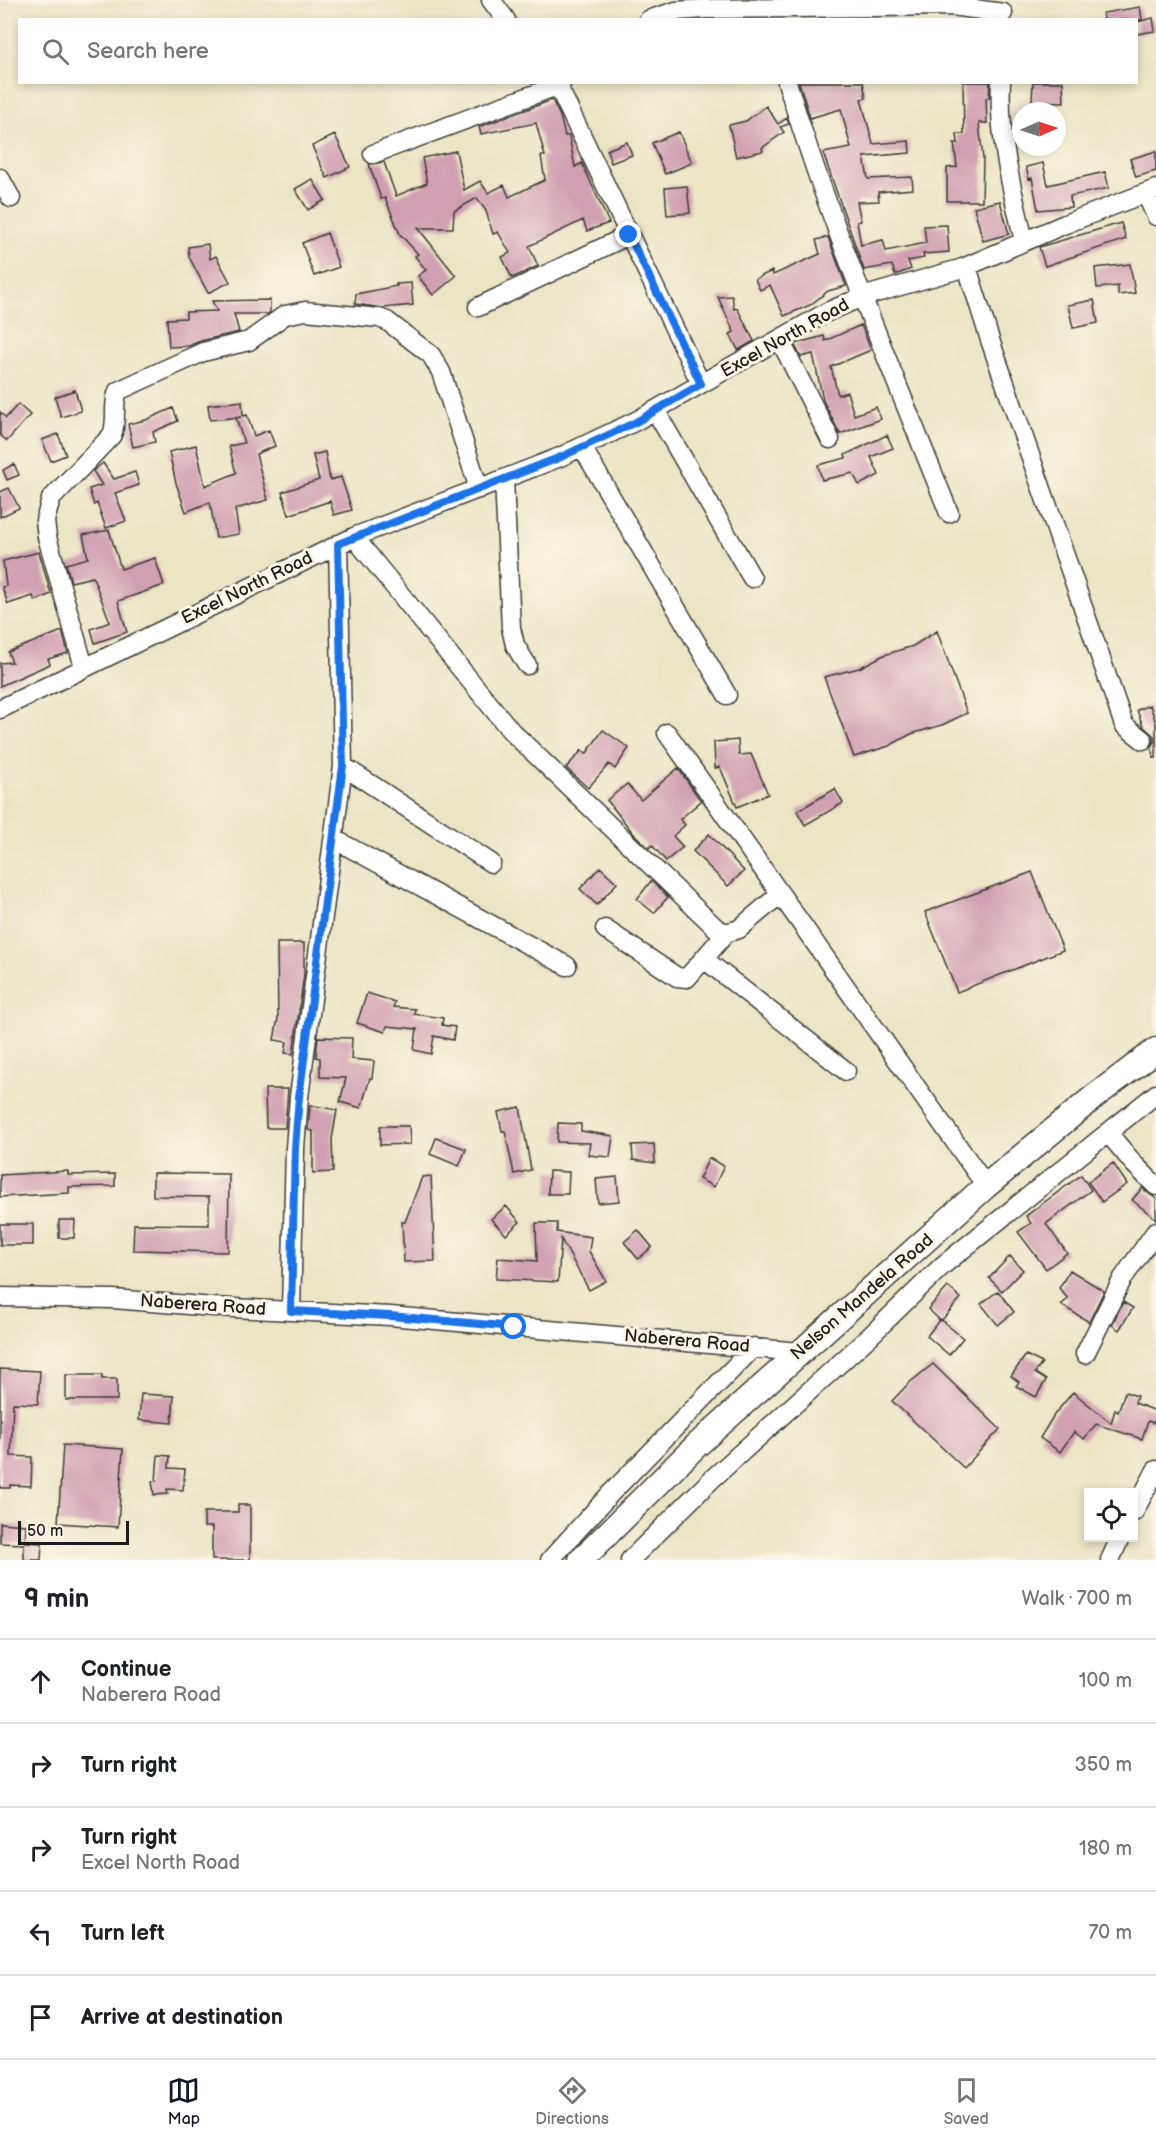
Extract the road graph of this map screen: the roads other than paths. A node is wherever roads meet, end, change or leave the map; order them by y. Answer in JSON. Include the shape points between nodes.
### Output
{"nodes":[{"id":1,"x":491,"y":0,"type":"edge"},
{"id":2,"x":950,"y":3,"type":"edge"},
{"id":3,"x":764,"y":9,"type":"edge"},
{"id":4,"x":1003,"y":11,"type":"edge"},
{"id":5,"x":504,"y":18,"type":"edge"},
{"id":6,"x":653,"y":18,"type":"edge"},
{"id":7,"x":559,"y":84,"type":"edge"},
{"id":8,"x":788,"y":84,"type":"edge"},
{"id":9,"x":1001,"y":84,"type":"edge"},
{"id":10,"x":373,"y":154,"type":"dead end"},
{"id":11,"x":0,"y":178,"type":"edge"},
{"id":12,"x":1151,"y":192,"type":"edge"},
{"id":13,"x":11,"y":198,"type":"dead end"},
{"id":14,"x":1156,"y":216,"type":"edge"},
{"id":15,"x":629,"y":235,"type":"junction"},
{"id":16,"x":1024,"y":241,"type":"junction"},
{"id":17,"x":967,"y":267,"type":"junction"},
{"id":18,"x":862,"y":297,"type":"junction"},
{"id":19,"x":478,"y":307,"type":"dead end"},
{"id":20,"x":780,"y":340,"type":"junction"},
{"id":21,"x":701,"y":384,"type":"junction"},
{"id":22,"x":655,"y":410,"type":"junction"},
{"id":23,"x":830,"y":438,"type":"dead end"},
{"id":24,"x":582,"y":447,"type":"junction"},
{"id":25,"x":504,"y":479,"type":"junction"},
{"id":26,"x":479,"y":489,"type":"junction"},
{"id":27,"x":949,"y":513,"type":"dead end"},
{"id":28,"x":346,"y":540,"type":"junction"},
{"id":29,"x":752,"y":578,"type":"dead end"},
{"id":30,"x":527,"y":665,"type":"dead end"},
{"id":31,"x":84,"y":667,"type":"junction"},
{"id":32,"x":727,"y":695,"type":"dead end"},
{"id":33,"x":0,"y":709,"type":"edge"},
{"id":34,"x":666,"y":733,"type":"dead end"},
{"id":35,"x":1143,"y":740,"type":"dead end"},
{"id":36,"x":343,"y":766,"type":"junction"},
{"id":37,"x":334,"y":839,"type":"junction"},
{"id":38,"x":491,"y":863,"type":"dead end"},
{"id":39,"x":779,"y":895,"type":"junction"},
{"id":40,"x":605,"y":929,"type":"dead end"},
{"id":41,"x":726,"y":933,"type":"junction"},
{"id":42,"x":704,"y":959,"type":"junction"},
{"id":43,"x":567,"y":966,"type":"dead end"},
{"id":44,"x":1156,"y":1050,"type":"edge"},
{"id":45,"x":846,"y":1071,"type":"dead end"},
{"id":46,"x":1156,"y":1094,"type":"edge"},
{"id":47,"x":1109,"y":1134,"type":"junction"},
{"id":48,"x":986,"y":1186,"type":"junction"},
{"id":49,"x":1156,"y":1186,"type":"edge"},
{"id":50,"x":1156,"y":1231,"type":"edge"},
{"id":51,"x":0,"y":1297,"type":"edge"},
{"id":52,"x":291,"y":1311,"type":"junction"},
{"id":53,"x":754,"y":1347,"type":"junction"},
{"id":54,"x":800,"y":1352,"type":"junction"},
{"id":55,"x":1085,"y":1354,"type":"dead end"},
{"id":56,"x":1156,"y":1470,"type":"edge"},
{"id":57,"x":1138,"y":1504,"type":"edge"},
{"id":58,"x":1118,"y":1542,"type":"edge"},
{"id":59,"x":584,"y":1559,"type":"edge"},
{"id":60,"x":550,"y":1560,"type":"edge"},
{"id":61,"x":630,"y":1560,"type":"edge"},
{"id":62,"x":1110,"y":1560,"type":"edge"}],
"edges":[{"from":1,"to":5,"type":"street"},
{"from":2,"to":3,"type":"street"},
{"from":2,"to":4,"type":"street"},
{"from":3,"to":6,"type":"street","via":[[686,10]]},
{"from":7,"to":10,"type":"street"},
{"from":7,"to":15,"type":"street"},
{"from":8,"to":18,"type":"street"},
{"from":9,"to":16,"type":"street","via":[[1005,159]]},
{"from":11,"to":13,"type":"street"},
{"from":12,"to":14,"type":"street"},
{"from":12,"to":16,"type":"street","name":"Excel North Road"},
{"from":15,"to":19,"type":"street"},
{"from":15,"to":21,"type":"street"},
{"from":16,"to":17,"type":"street","name":"Excel North Road"},
{"from":17,"to":18,"type":"street","name":"Excel North Road"},
{"from":17,"to":35,"type":"street","via":[[1124,725]]},
{"from":18,"to":20,"type":"street","name":"Excel North Road"},
{"from":18,"to":27,"type":"street"},
{"from":20,"to":21,"type":"street","name":"Excel North Road"},
{"from":20,"to":23,"type":"street"},
{"from":21,"to":22,"type":"street","name":"Excel North Road"},
{"from":22,"to":24,"type":"street","name":"Excel North Road"},
{"from":22,"to":29,"type":"street"},
{"from":24,"to":25,"type":"street","name":"Excel North Road"},
{"from":24,"to":32,"type":"street"},
{"from":25,"to":26,"type":"street","name":"Excel North Road"},
{"from":25,"to":30,"type":"street","via":[[511,628],[515,645]]},
{"from":26,"to":28,"type":"street","name":"Excel North Road"},
{"from":26,"to":31,"type":"street","via":[[441,372],[431,355],[379,318],[305,311],[285,315],[249,341],[202,352],[118,391],[112,435],[51,499],[45,521],[47,537]]},
{"from":28,"to":31,"type":"street","name":"Excel North Road"},
{"from":28,"to":36,"type":"street"},
{"from":28,"to":41,"type":"street","via":[[511,731],[716,928]]},
{"from":31,"to":33,"type":"street","name":"Excel North Road"},
{"from":34,"to":39,"type":"street"},
{"from":36,"to":37,"type":"street"},
{"from":36,"to":38,"type":"street"},
{"from":37,"to":43,"type":"street"},
{"from":37,"to":52,"type":"street","via":[[299,1097]]},
{"from":39,"to":41,"type":"street","via":[[739,929]]},
{"from":39,"to":48,"type":"street"},
{"from":40,"to":42,"type":"street","via":[[683,978]]},
{"from":41,"to":42,"type":"street"},
{"from":42,"to":45,"type":"street"},
{"from":44,"to":48,"type":"main road","name":"Nelson Mandela Road"},
{"from":46,"to":47,"type":"street"},
{"from":47,"to":49,"type":"street"},
{"from":47,"to":61,"type":"street","via":[[942,1266]]},
{"from":48,"to":54,"type":"main road","name":"Nelson Mandela Road"},
{"from":50,"to":55,"type":"street","via":[[1123,1278]]},
{"from":51,"to":52,"type":"street","name":"Naberera Road","via":[[113,1299]]},
{"from":52,"to":53,"type":"street","name":"Naberera Road"},
{"from":53,"to":54,"type":"street","name":"Naberera Road"},
{"from":53,"to":60,"type":"street"},
{"from":54,"to":59,"type":"main road","name":"Nelson Mandela Road","via":[[697,1445]]},
{"from":56,"to":57,"type":"street"},
{"from":58,"to":62,"type":"street"}]}
